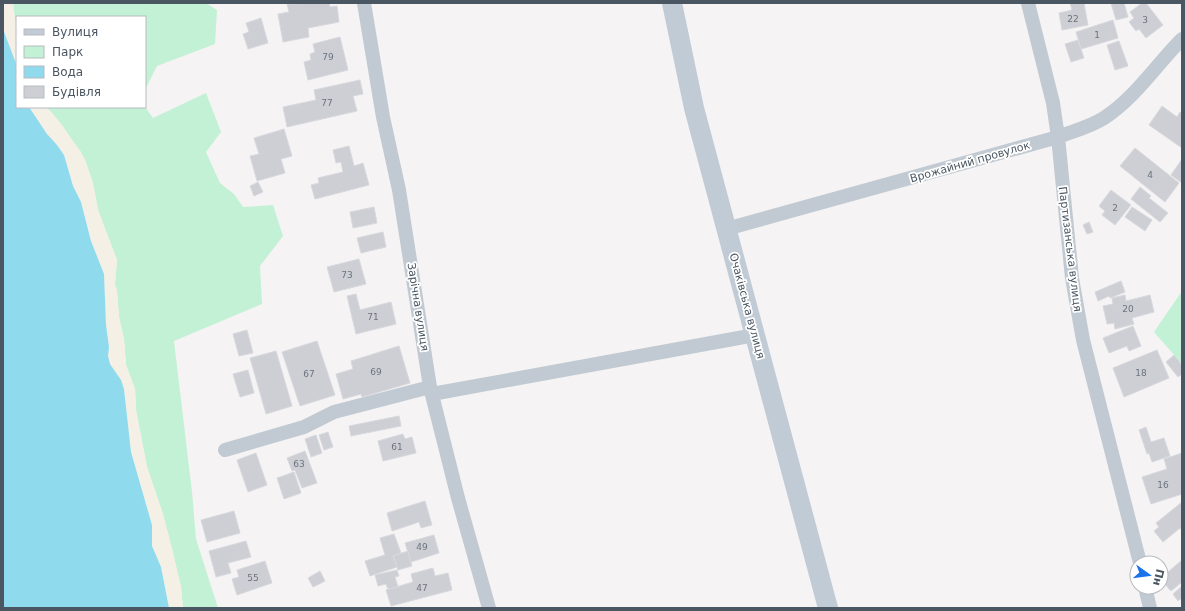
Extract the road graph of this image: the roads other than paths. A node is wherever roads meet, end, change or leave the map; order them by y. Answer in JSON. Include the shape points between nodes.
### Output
{"nodes":[{"id":1,"x":364,"y":3,"type":"edge"},
{"id":2,"x":672,"y":3,"type":"edge"},
{"id":3,"x":1028,"y":3,"type":"edge"},
{"id":4,"x":1182,"y":39,"type":"edge"},
{"id":5,"x":1058,"y":137,"type":"junction"},
{"id":6,"x":726,"y":229,"type":"junction"},
{"id":7,"x":755,"y":335,"type":"junction"},
{"id":8,"x":431,"y":390,"type":"junction"},
{"id":9,"x":225,"y":450,"type":"dead end"},
{"id":10,"x":1138,"y":555,"type":"edge"},
{"id":11,"x":1147,"y":595,"type":"edge"},
{"id":12,"x":489,"y":608,"type":"edge"},
{"id":13,"x":828,"y":608,"type":"edge"},
{"id":14,"x":1150,"y":608,"type":"edge"}],
"edges":[{"from":1,"to":8,"type":"street","name":"Зарічна вулиця","via":[[383,117],[399,190]]},
{"from":2,"to":6,"type":"street","name":"Очаківська вулиця","via":[[694,108]]},
{"from":3,"to":5,"type":"street","name":"Партизанська вулиця","via":[[1053,103]]},
{"from":4,"to":5,"type":"street","name":"Врожайний провулок","via":[[1121,104],[1104,118]]},
{"from":5,"to":6,"type":"street","name":"Врожайний провулок"},
{"from":5,"to":10,"type":"street","name":"Партизанська вулиця","via":[[1072,278],[1083,340]]},
{"from":6,"to":7,"type":"street","name":"Очаківська вулиця"},
{"from":7,"to":8,"type":"street"},
{"from":7,"to":13,"type":"street","name":"Очаківська вулиця"},
{"from":8,"to":9,"type":"street","via":[[334,412],[304,427]]},
{"from":8,"to":12,"type":"street","name":"Зарічна вулиця"},
{"from":11,"to":14,"type":"street"}]}
